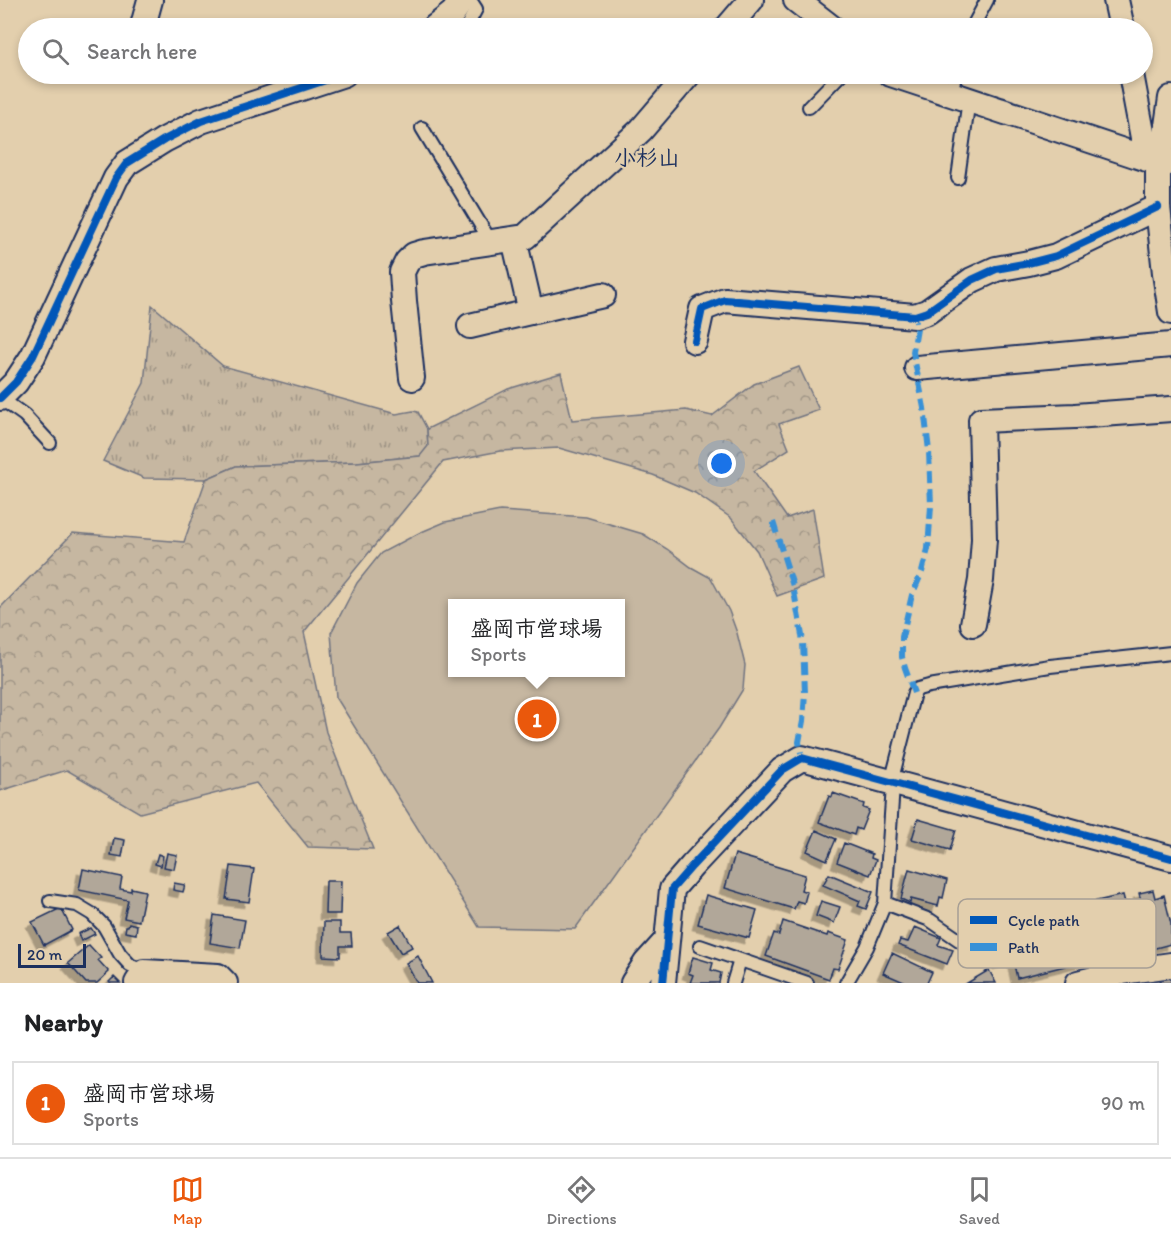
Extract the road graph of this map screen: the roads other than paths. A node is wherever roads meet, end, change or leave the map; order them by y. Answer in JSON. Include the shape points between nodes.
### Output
{"nodes":[{"id":1,"x":462,"y":0,"type":"edge"},
{"id":2,"x":470,"y":0,"type":"edge"},
{"id":3,"x":751,"y":0,"type":"edge"},
{"id":4,"x":796,"y":0,"type":"edge"},
{"id":5,"x":987,"y":0,"type":"edge"},
{"id":6,"x":1116,"y":0,"type":"edge"},
{"id":7,"x":447,"y":18,"type":"edge"},
{"id":8,"x":471,"y":18,"type":"edge"},
{"id":9,"x":736,"y":18,"type":"edge"},
{"id":10,"x":819,"y":18,"type":"edge"},
{"id":11,"x":977,"y":18,"type":"edge"},
{"id":12,"x":1120,"y":18,"type":"edge"},
{"id":13,"x":307,"y":84,"type":"edge"},
{"id":14,"x":680,"y":84,"type":"edge"},
{"id":15,"x":831,"y":84,"type":"edge"},
{"id":16,"x":936,"y":84,"type":"edge"},
{"id":17,"x":1134,"y":84,"type":"edge"},
{"id":18,"x":958,"y":89,"type":"edge"},
{"id":19,"x":1171,"y":98,"type":"edge"},
{"id":20,"x":809,"y":107,"type":"dead end"},
{"id":21,"x":422,"y":128,"type":"dead end"},
{"id":22,"x":1159,"y":161,"type":"edge"},
{"id":23,"x":958,"y":178,"type":"dead end"},
{"id":24,"x":1158,"y":207,"type":"junction"},
{"id":25,"x":503,"y":241,"type":"junction"},
{"id":26,"x":603,"y":295,"type":"dead end"},
{"id":27,"x":531,"y":312,"type":"junction"},
{"id":28,"x":1171,"y":312,"type":"edge"},
{"id":29,"x":470,"y":326,"type":"dead end"},
{"id":30,"x":695,"y":341,"type":"dead end"},
{"id":31,"x":1171,"y":345,"type":"edge"},
{"id":32,"x":917,"y":368,"type":"dead end"},
{"id":33,"x":412,"y":378,"type":"dead end"},
{"id":34,"x":0,"y":398,"type":"edge"},
{"id":35,"x":1171,"y":409,"type":"edge"},
{"id":36,"x":50,"y":443,"type":"dead end"},
{"id":37,"x":973,"y":624,"type":"dead end"},
{"id":38,"x":1171,"y":653,"type":"edge"},
{"id":39,"x":893,"y":782,"type":"junction"},
{"id":40,"x":1171,"y":858,"type":"edge"},
{"id":41,"x":50,"y":901,"type":"dead end"},
{"id":42,"x":885,"y":903,"type":"junction"},
{"id":43,"x":958,"y":939,"type":"edge"},
{"id":44,"x":666,"y":941,"type":"junction"},
{"id":45,"x":700,"y":946,"type":"dead end"},
{"id":46,"x":740,"y":960,"type":"junction"},
{"id":47,"x":1171,"y":965,"type":"edge"},
{"id":48,"x":1156,"y":967,"type":"edge"},
{"id":49,"x":1150,"y":968,"type":"edge"},
{"id":50,"x":141,"y":977,"type":"edge"},
{"id":51,"x":225,"y":983,"type":"edge"},
{"id":52,"x":633,"y":983,"type":"edge"},
{"id":53,"x":663,"y":983,"type":"edge"},
{"id":54,"x":733,"y":983,"type":"edge"},
{"id":55,"x":807,"y":983,"type":"edge"},
{"id":56,"x":846,"y":983,"type":"edge"},
{"id":57,"x":1078,"y":983,"type":"edge"}],
"edges":[{"from":1,"to":7,"type":"street"},
{"from":2,"to":8,"type":"lane","via":[[476,9]]},
{"from":3,"to":9,"type":"street"},
{"from":4,"to":10,"type":"street"},
{"from":5,"to":11,"type":"lane"},
{"from":6,"to":12,"type":"street"},
{"from":13,"to":34,"type":"street","via":[[201,121],[128,164],[116,178],[33,356]]},
{"from":14,"to":25,"type":"street","via":[[641,130],[525,237]]},
{"from":15,"to":20,"type":"lane"},
{"from":16,"to":18,"type":"street"},
{"from":17,"to":22,"type":"street"},
{"from":18,"to":22,"type":"street"},
{"from":18,"to":23,"type":"lane"},
{"from":19,"to":22,"type":"street"},
{"from":21,"to":25,"type":"lane"},
{"from":22,"to":24,"type":"street"},
{"from":24,"to":28,"type":"street"},
{"from":24,"to":30,"type":"street","via":[[1056,256],[980,276],[915,316],[725,300],[702,309]]},
{"from":25,"to":27,"type":"street"},
{"from":25,"to":33,"type":"street","via":[[424,252],[406,262],[402,272]]},
{"from":26,"to":27,"type":"street"},
{"from":27,"to":29,"type":"street"},
{"from":31,"to":32,"type":"street"},
{"from":34,"to":36,"type":"lane","via":[[24,415]]},
{"from":35,"to":37,"type":"street","via":[[981,420],[984,539]]},
{"from":38,"to":39,"type":"lane","via":[[1050,666],[918,689]]},
{"from":39,"to":40,"type":"street"},
{"from":39,"to":42,"type":"lane"},
{"from":39,"to":44,"type":"street","via":[[802,758],[782,770],[672,889]]},
{"from":41,"to":50,"type":"lane","via":[[77,905],[92,914]]},
{"from":42,"to":43,"type":"lane","via":[[930,920]]},
{"from":42,"to":56,"type":"lane","via":[[867,947]]},
{"from":44,"to":52,"type":"street"},
{"from":44,"to":53,"type":"street"},
{"from":45,"to":46,"type":"lane"},
{"from":46,"to":54,"type":"lane"},
{"from":46,"to":55,"type":"lane"},
{"from":47,"to":48,"type":"street"},
{"from":49,"to":57,"type":"street"},
{"from":50,"to":51,"type":"street","via":[[218,976]]}]}
